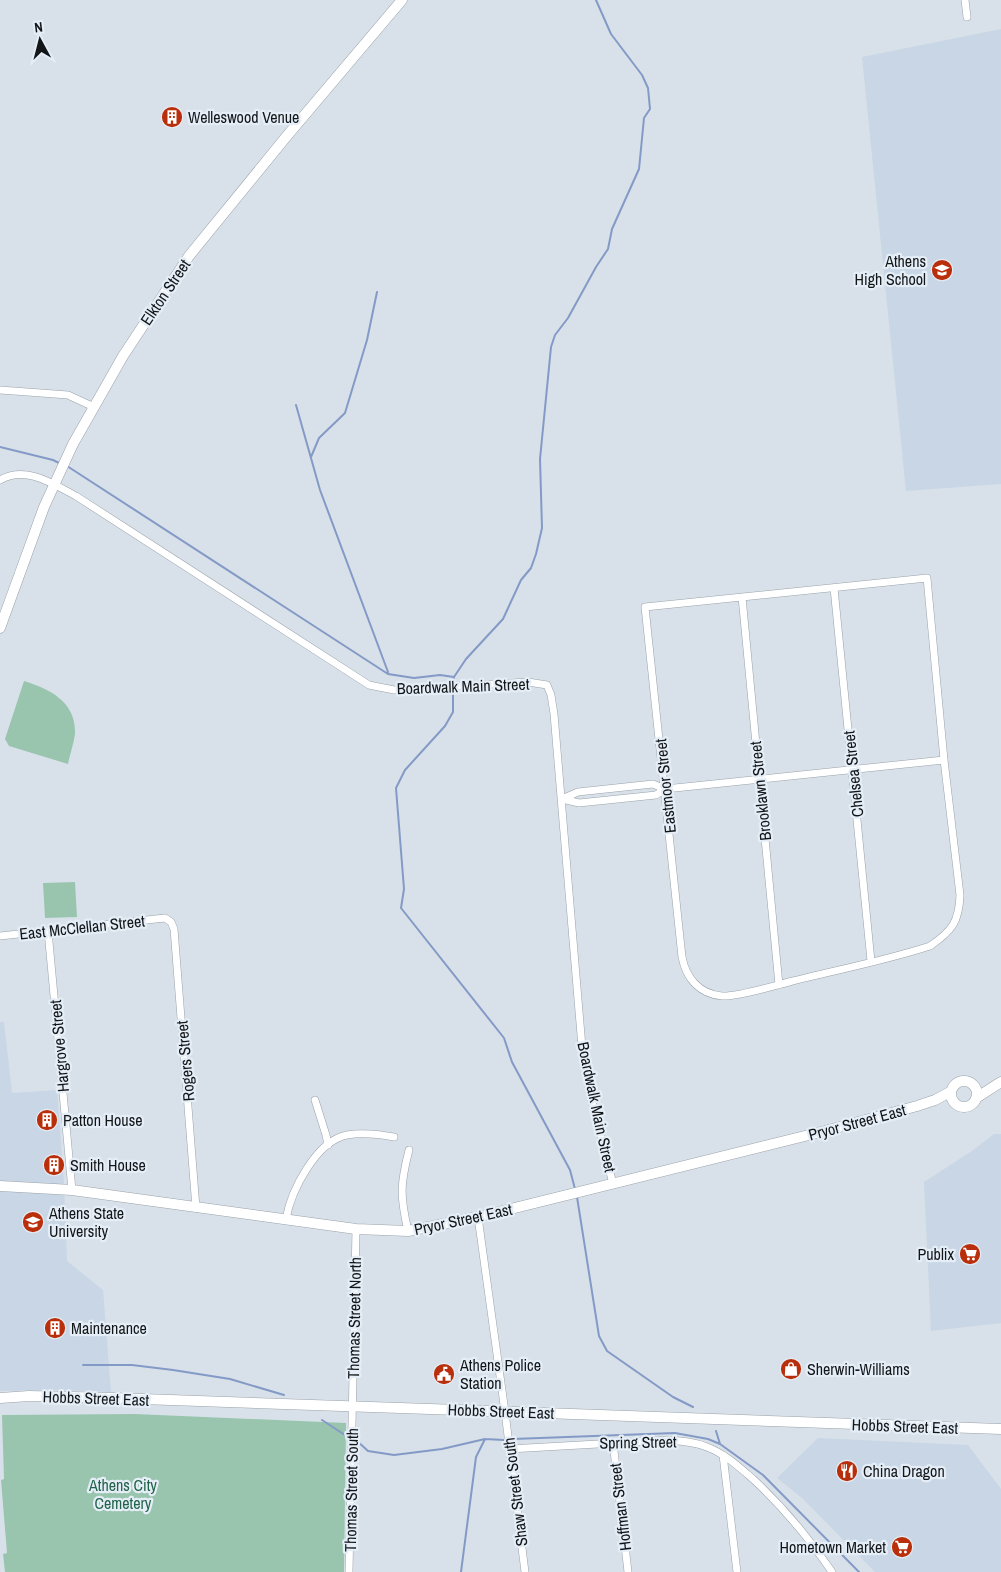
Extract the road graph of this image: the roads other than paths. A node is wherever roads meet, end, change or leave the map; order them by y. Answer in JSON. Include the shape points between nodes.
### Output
{"nodes":[{"id":1,"x":402,"y":0,"type":"edge"},
{"id":2,"x":965,"y":0,"type":"edge"},
{"id":3,"x":967,"y":16,"type":"dead end"},
{"id":4,"x":0,"y":390,"type":"edge"},
{"id":5,"x":94,"y":407,"type":"junction"},
{"id":6,"x":0,"y":480,"type":"edge"},
{"id":7,"x":54,"y":484,"type":"junction"},
{"id":8,"x":834,"y":588,"type":"junction"},
{"id":9,"x":742,"y":597,"type":"junction"},
{"id":10,"x":0,"y":628,"type":"edge"},
{"id":11,"x":944,"y":760,"type":"junction"},
{"id":12,"x":852,"y":770,"type":"junction"},
{"id":13,"x":759,"y":780,"type":"junction"},
{"id":14,"x":665,"y":789,"type":"junction"},
{"id":15,"x":562,"y":799,"type":"junction"},
{"id":16,"x":165,"y":918,"type":"joint"},
{"id":17,"x":48,"y":931,"type":"junction"},
{"id":18,"x":0,"y":936,"type":"edge"},
{"id":19,"x":872,"y":961,"type":"junction"},
{"id":20,"x":779,"y":985,"type":"junction"},
{"id":21,"x":1001,"y":1077,"type":"edge"},
{"id":22,"x":1001,"y":1082,"type":"edge"},
{"id":23,"x":974,"y":1085,"type":"junction"},
{"id":24,"x":950,"y":1092,"type":"junction"},
{"id":25,"x":976,"y":1098,"type":"junction"},
{"id":26,"x":315,"y":1100,"type":"dead end"},
{"id":27,"x":917,"y":1106,"type":"junction"},
{"id":28,"x":958,"y":1106,"type":"junction"},
{"id":29,"x":394,"y":1137,"type":"dead end"},
{"id":30,"x":328,"y":1145,"type":"junction"},
{"id":31,"x":409,"y":1150,"type":"dead end"},
{"id":32,"x":613,"y":1184,"type":"junction"},
{"id":33,"x":0,"y":1186,"type":"edge"},
{"id":34,"x":72,"y":1190,"type":"junction"},
{"id":35,"x":196,"y":1208,"type":"junction"},
{"id":36,"x":478,"y":1217,"type":"junction"},
{"id":37,"x":286,"y":1219,"type":"junction"},
{"id":38,"x":356,"y":1229,"type":"junction"},
{"id":39,"x":408,"y":1232,"type":"junction"},
{"id":40,"x":0,"y":1398,"type":"edge"},
{"id":41,"x":352,"y":1407,"type":"junction"},
{"id":42,"x":505,"y":1412,"type":"junction"},
{"id":43,"x":1001,"y":1429,"type":"edge"},
{"id":44,"x":613,"y":1442,"type":"junction"},
{"id":45,"x":509,"y":1449,"type":"junction"},
{"id":46,"x":723,"y":1455,"type":"junction"},
{"id":47,"x":350,"y":1572,"type":"edge"},
{"id":48,"x":525,"y":1572,"type":"edge"},
{"id":49,"x":628,"y":1572,"type":"edge"},
{"id":50,"x":737,"y":1572,"type":"edge"},
{"id":51,"x":832,"y":1572,"type":"edge"}],
"edges":[{"from":1,"to":5,"type":"street","name":"Elkton Street","via":[[189,256],[123,356]]},
{"from":2,"to":3,"type":"street"},
{"from":4,"to":5,"type":"street","via":[[68,395]]},
{"from":5,"to":7,"type":"street","name":"Elkton Street"},
{"from":6,"to":7,"type":"street","via":[[20,474],[36,476]]},
{"from":7,"to":10,"type":"street","name":"Elkton Street"},
{"from":7,"to":15,"type":"street","name":"Boardwalk Main Street","via":[[369,685],[394,690],[528,682],[547,685],[554,714]]},
{"from":8,"to":9,"type":"street","name":"Eastmoor Street"},
{"from":8,"to":11,"type":"street","name":"Eastmoor Street","via":[[927,578]]},
{"from":8,"to":12,"type":"street","name":"Chelsea Street"},
{"from":9,"to":13,"type":"street","name":"Brooklawn Street"},
{"from":9,"to":14,"type":"street","name":"Eastmoor Street","via":[[645,607]]},
{"from":11,"to":12,"type":"street"},
{"from":11,"to":19,"type":"street","name":"Eastmoor Street","via":[[960,895],[959,912],[944,937],[930,946]]},
{"from":12,"to":13,"type":"street"},
{"from":12,"to":19,"type":"street","name":"Chelsea Street"},
{"from":13,"to":14,"type":"street"},
{"from":13,"to":20,"type":"street","name":"Brooklawn Street"},
{"from":14,"to":15,"type":"street","via":[[656,795],[579,802]]},
{"from":14,"to":15,"type":"street","via":[[653,784],[578,792]]},
{"from":14,"to":20,"type":"street","name":"Eastmoor Street","via":[[685,971],[698,988],[722,996]]},
{"from":15,"to":32,"type":"street","name":"Boardwalk Main Street","via":[[582,1047],[590,1094]]},
{"from":16,"to":17,"type":"street","name":"East McClellan Street"},
{"from":16,"to":35,"type":"street","name":"Rogers Street","via":[[174,929]]},
{"from":17,"to":18,"type":"street","name":"East McClellan Street"},
{"from":17,"to":34,"type":"street","name":"Hargrove Street"},
{"from":19,"to":20,"type":"street","name":"Eastmoor Street"},
{"from":21,"to":23,"type":"street"},
{"from":22,"to":25,"type":"street"},
{"from":23,"to":24,"type":"street","via":[[960,1081]]},
{"from":23,"to":25,"type":"street"},
{"from":24,"to":27,"type":"street","name":"Pryor Street East"},
{"from":24,"to":28,"type":"street"},
{"from":25,"to":28,"type":"street","via":[[967,1107]]},
{"from":26,"to":30,"type":"street"},
{"from":27,"to":28,"type":"street","name":"Pryor Street East","via":[[945,1103]]},
{"from":27,"to":32,"type":"street","name":"Pryor Street East"},
{"from":29,"to":30,"type":"street","via":[[366,1133],[345,1135]]},
{"from":30,"to":37,"type":"street","via":[[298,1182]]},
{"from":31,"to":39,"type":"street","via":[[401,1189]]},
{"from":32,"to":36,"type":"street","name":"Pryor Street East"},
{"from":33,"to":34,"type":"street","name":"Pryor Street East"},
{"from":34,"to":35,"type":"street","name":"Pryor Street East"},
{"from":35,"to":37,"type":"street","name":"Pryor Street East"},
{"from":36,"to":39,"type":"street","name":"Pryor Street East"},
{"from":36,"to":42,"type":"street","name":"Shaw Street South"},
{"from":37,"to":38,"type":"street","name":"Pryor Street East"},
{"from":38,"to":39,"type":"street","name":"Pryor Street East"},
{"from":38,"to":41,"type":"street","name":"Thomas Street North"},
{"from":40,"to":41,"type":"street","name":"Hobbs Street East","via":[[113,1398]]},
{"from":41,"to":42,"type":"street","name":"Hobbs Street East"},
{"from":41,"to":47,"type":"street","name":"Thomas Street South"},
{"from":42,"to":43,"type":"street","name":"Hobbs Street East"},
{"from":42,"to":45,"type":"street","name":"Shaw Street South"},
{"from":44,"to":45,"type":"street","name":"Spring Street"},
{"from":44,"to":46,"type":"street","name":"Spring Street","via":[[685,1441]]},
{"from":44,"to":49,"type":"street","name":"Hoffman Street"},
{"from":45,"to":48,"type":"street","name":"Shaw Street South"},
{"from":46,"to":50,"type":"street"},
{"from":46,"to":51,"type":"street","name":"Spring Street","via":[[774,1499],[810,1540]]}]}
